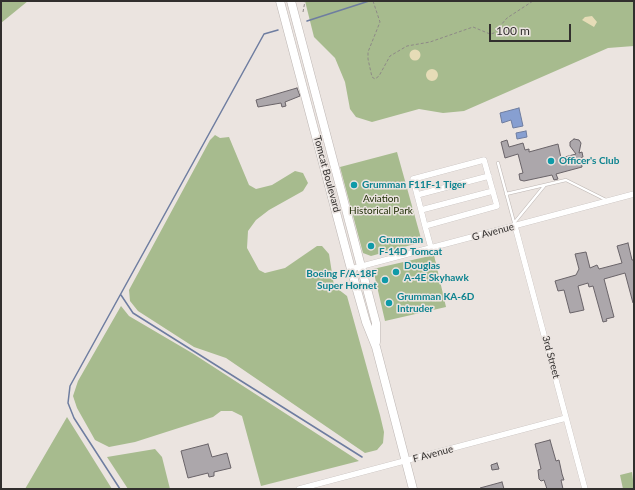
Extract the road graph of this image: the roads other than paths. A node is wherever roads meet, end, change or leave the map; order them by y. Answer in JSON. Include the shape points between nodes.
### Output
{"nodes":[{"id":1,"x":280,"y":1,"type":"edge"},
{"id":2,"x":291,"y":1,"type":"edge"},
{"id":3,"x":498,"y":164,"type":"dead end"},
{"id":4,"x":489,"y":176,"type":"junction"},
{"id":5,"x":545,"y":185,"type":"junction"},
{"id":6,"x":493,"y":191,"type":"junction"},
{"id":7,"x":417,"y":194,"type":"junction"},
{"id":8,"x":506,"y":194,"type":"junction"},
{"id":9,"x":634,"y":194,"type":"edge"},
{"id":10,"x":606,"y":200,"type":"junction"},
{"id":11,"x":421,"y":210,"type":"junction"},
{"id":12,"x":515,"y":224,"type":"junction"},
{"id":13,"x":425,"y":226,"type":"junction"},
{"id":14,"x":431,"y":248,"type":"junction"},
{"id":15,"x":361,"y":267,"type":"junction"},
{"id":16,"x":351,"y":269,"type":"junction"},
{"id":17,"x":376,"y":347,"type":"junction"},
{"id":18,"x":566,"y":418,"type":"junction"},
{"id":19,"x":406,"y":462,"type":"junction"},
{"id":20,"x":300,"y":489,"type":"edge"},
{"id":21,"x":413,"y":489,"type":"edge"},
{"id":22,"x":585,"y":489,"type":"edge"}],
"edges":[{"from":1,"to":16,"type":"main road","name":"Tomcat Boulevard"},
{"from":2,"to":15,"type":"main road","name":"Tomcat Boulevard"},
{"from":3,"to":8,"type":"lane"},
{"from":4,"to":6,"type":"street"},
{"from":4,"to":7,"type":"street"},
{"from":4,"to":7,"type":"street","via":[[484,160],[413,179]]},
{"from":5,"to":8,"type":"lane"},
{"from":5,"to":10,"type":"lane","via":[[566,180]]},
{"from":5,"to":12,"type":"lane"},
{"from":6,"to":11,"type":"street"},
{"from":6,"to":13,"type":"street","via":[[497,206]]},
{"from":7,"to":11,"type":"street"},
{"from":8,"to":12,"type":"lane"},
{"from":9,"to":10,"type":"street","name":"G Avenue"},
{"from":10,"to":12,"type":"street","name":"G Avenue"},
{"from":11,"to":13,"type":"street"},
{"from":12,"to":14,"type":"street","name":"G Avenue"},
{"from":12,"to":18,"type":"street","name":"3rd Street"},
{"from":13,"to":14,"type":"street"},
{"from":14,"to":15,"type":"street","name":"G Avenue"},
{"from":15,"to":16,"type":"street","name":"G Avenue"},
{"from":15,"to":17,"type":"main road","name":"Tomcat Boulevard","via":[[376,323]]},
{"from":16,"to":17,"type":"main road","name":"Tomcat Boulevard"},
{"from":17,"to":19,"type":"main road","name":"Tomcat Boulevard"},
{"from":18,"to":19,"type":"street","name":"F Avenue"},
{"from":18,"to":22,"type":"street","name":"3rd Street"},
{"from":19,"to":20,"type":"street","name":"F Avenue"},
{"from":19,"to":21,"type":"main road","name":"Tomcat Boulevard"}]}
